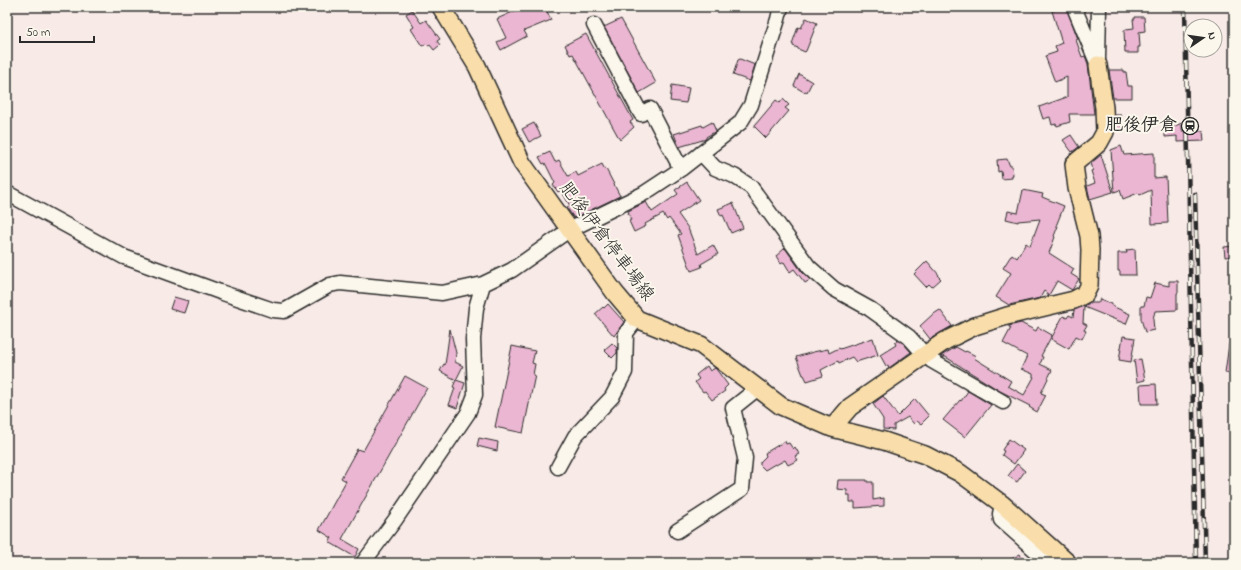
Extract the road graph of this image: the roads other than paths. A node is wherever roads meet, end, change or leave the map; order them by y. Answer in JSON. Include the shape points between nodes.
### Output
{"nodes":[{"id":1,"x":441,"y":7,"type":"edge"},
{"id":2,"x":781,"y":7,"type":"edge"},
{"id":3,"x":1074,"y":7,"type":"edge"},
{"id":4,"x":1099,"y":7,"type":"edge"},
{"id":5,"x":594,"y":25,"type":"dead end"},
{"id":6,"x":1098,"y":65,"type":"junction"},
{"id":7,"x":701,"y":153,"type":"junction"},
{"id":8,"x":681,"y":169,"type":"junction"},
{"id":9,"x":7,"y":193,"type":"edge"},
{"id":10,"x":569,"y":230,"type":"junction"},
{"id":11,"x":483,"y":284,"type":"junction"},
{"id":12,"x":637,"y":318,"type":"junction"},
{"id":13,"x":925,"y":355,"type":"junction"},
{"id":14,"x":758,"y":388,"type":"junction"},
{"id":15,"x":1003,"y":402,"type":"dead end"},
{"id":16,"x":832,"y":428,"type":"junction"},
{"id":17,"x":558,"y":467,"type":"dead end"},
{"id":18,"x":1002,"y":504,"type":"junction"},
{"id":19,"x":677,"y":531,"type":"dead end"},
{"id":20,"x":363,"y":563,"type":"edge"},
{"id":21,"x":1048,"y":563,"type":"edge"},
{"id":22,"x":1068,"y":563,"type":"edge"}],
"edges":[{"from":1,"to":10,"type":"main road","name":"肥後伊倉停車場線","via":[[477,66],[522,163]]},
{"from":2,"to":7,"type":"street","via":[[751,105],[740,122]]},
{"from":3,"to":6,"type":"street"},
{"from":4,"to":6,"type":"street"},
{"from":5,"to":8,"type":"street","via":[[641,114],[650,109]]},
{"from":6,"to":13,"type":"main road","via":[[1105,132],[1099,143],[1074,164],[1089,236],[1089,286],[1085,294],[1074,300],[975,326],[945,341]]},
{"from":7,"to":8,"type":"street"},
{"from":7,"to":13,"type":"street","via":[[715,168],[751,187],[808,267],[834,290],[870,308],[910,337]]},
{"from":8,"to":10,"type":"street","via":[[643,194]]},
{"from":9,"to":11,"type":"street","via":[[124,257],[274,310],[284,311],[330,285],[340,283],[442,292]]},
{"from":10,"to":11,"type":"street","via":[[512,270]]},
{"from":10,"to":12,"type":"main road","name":"肥後伊倉停車場線","via":[[615,293]]},
{"from":11,"to":20,"type":"street","via":[[476,308],[473,339],[475,395],[468,413],[396,520]]},
{"from":12,"to":14,"type":"main road","name":"肥後伊倉停車場線","via":[[701,345]]},
{"from":12,"to":17,"type":"street","via":[[626,333],[624,372],[612,397],[575,436]]},
{"from":13,"to":15,"type":"street"},
{"from":13,"to":16,"type":"main road","via":[[850,407]]},
{"from":14,"to":16,"type":"main road","name":"肥後伊倉停車場線","via":[[780,406]]},
{"from":14,"to":19,"type":"street","via":[[733,408],[745,458],[742,489]]},
{"from":16,"to":18,"type":"main road","name":"肥後伊倉停車場線","via":[[884,441],[925,455],[960,473]]},
{"from":18,"to":21,"type":"street","via":[[1001,520]]},
{"from":18,"to":22,"type":"main road","name":"肥後伊倉停車場線"}]}
